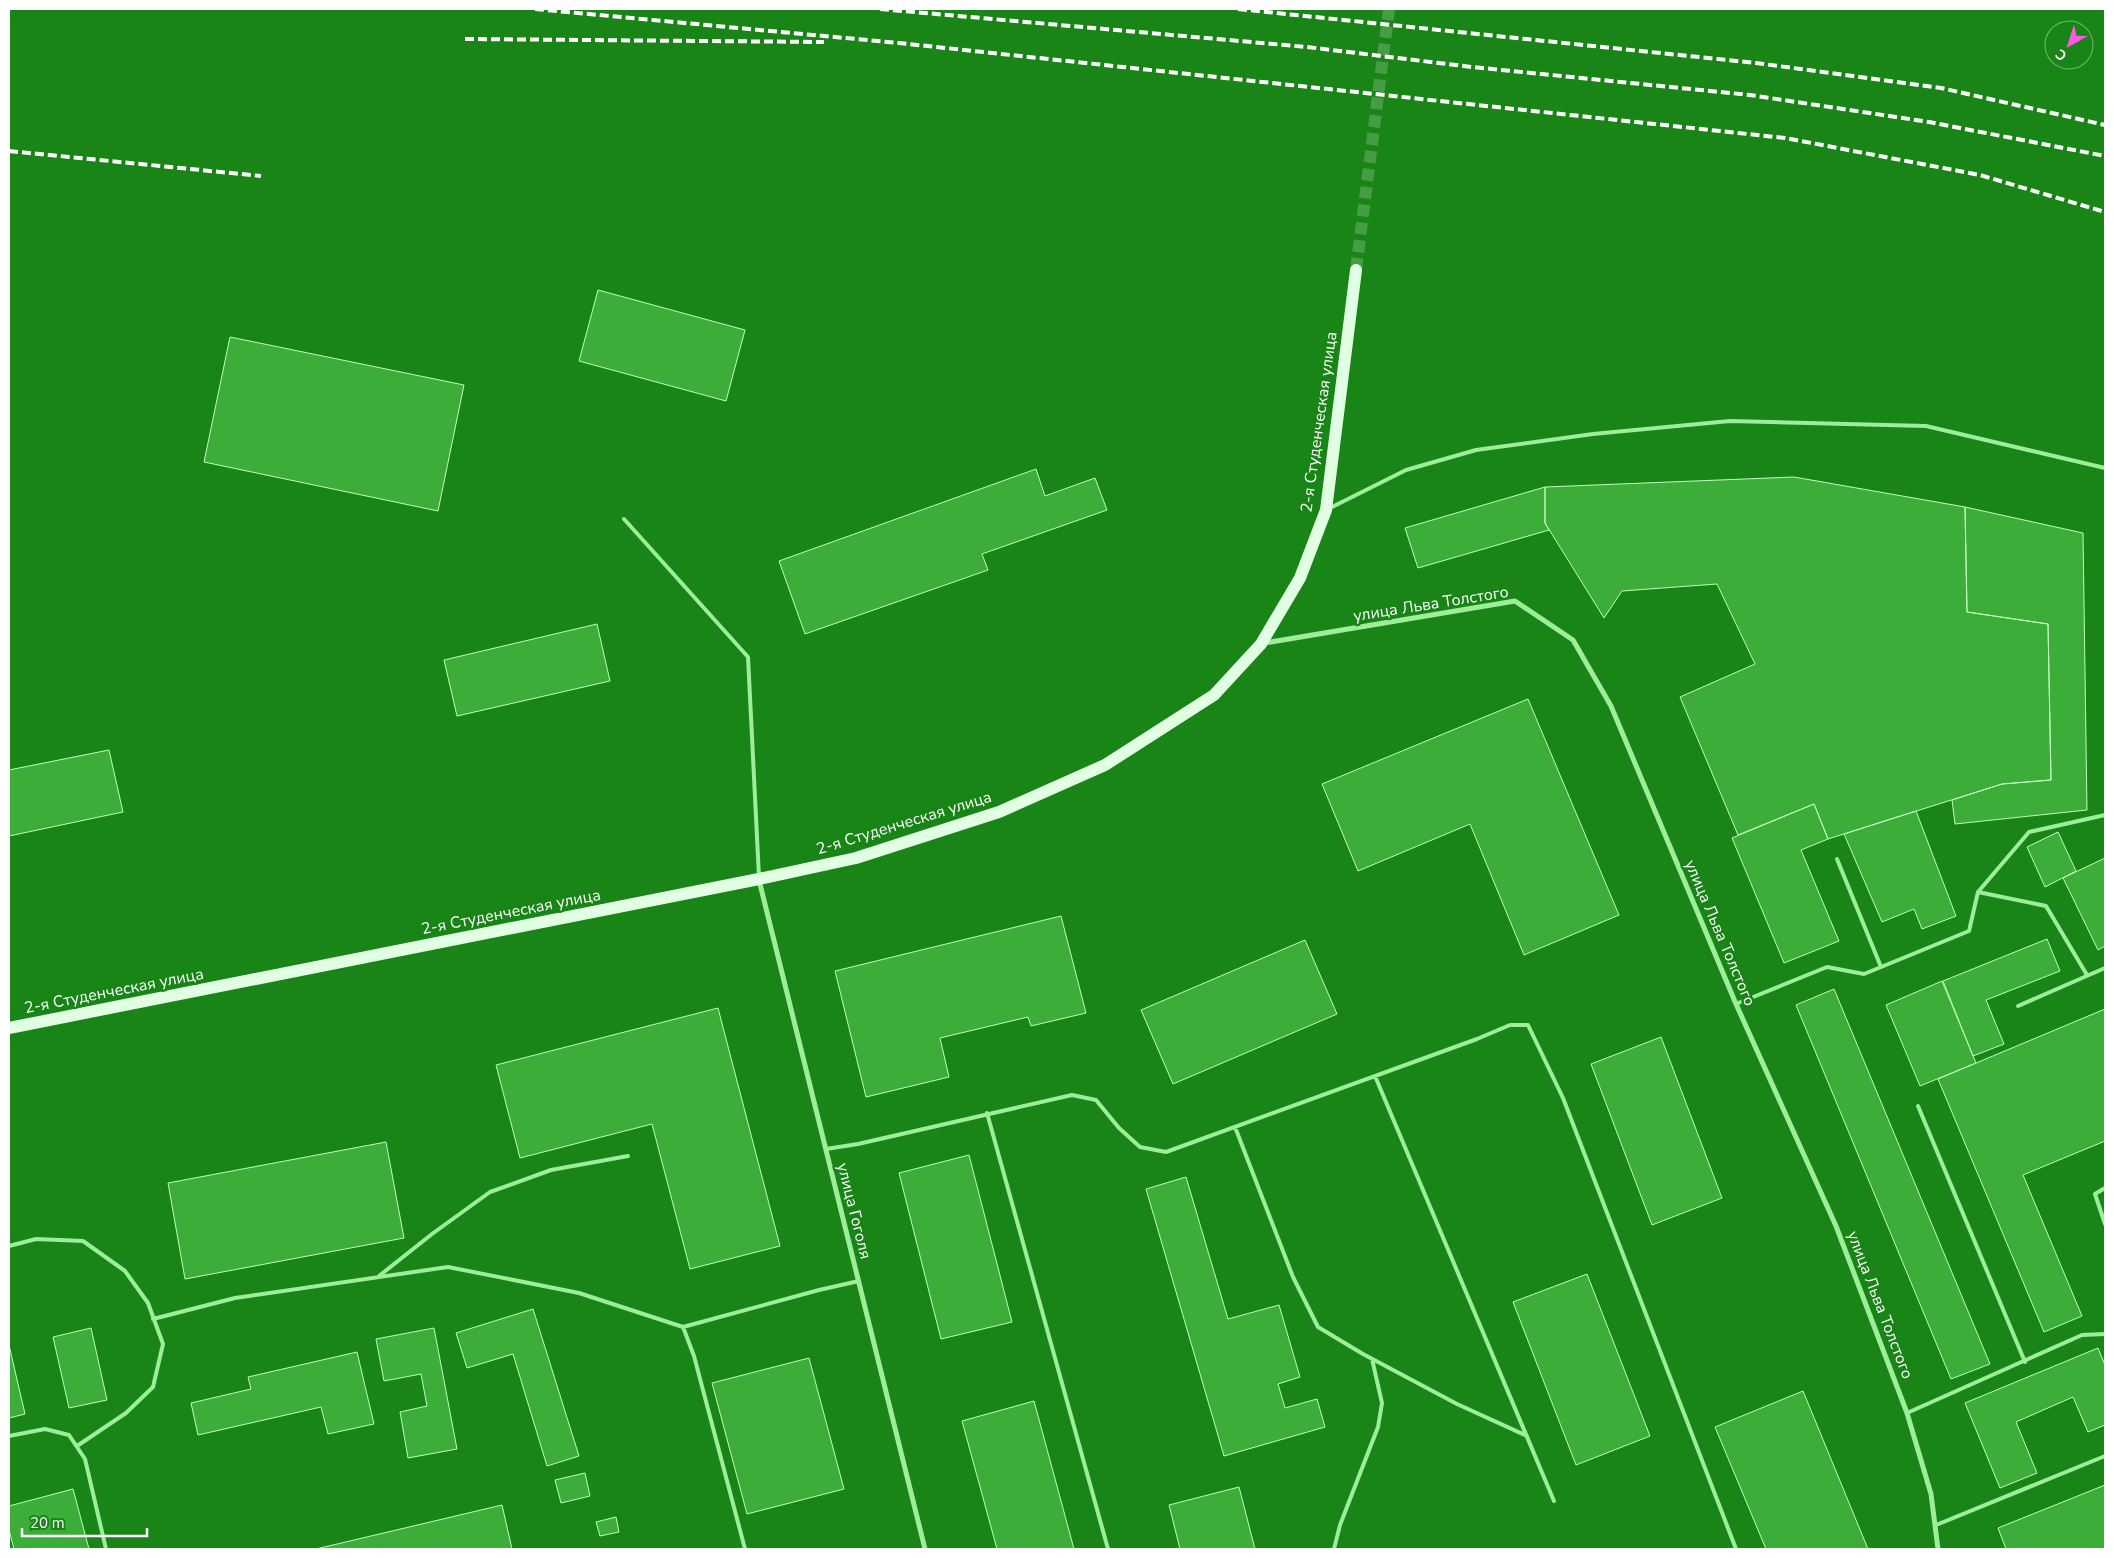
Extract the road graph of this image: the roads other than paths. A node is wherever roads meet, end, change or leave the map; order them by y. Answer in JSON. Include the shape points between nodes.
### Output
{"nodes":[{"id":1,"x":1356,"y":270,"type":"tunnel mouth"},
{"id":2,"x":2105,"y":468,"type":"edge"},
{"id":3,"x":1326,"y":510,"type":"junction"},
{"id":4,"x":624,"y":519,"type":"dead end"},
{"id":5,"x":1261,"y":644,"type":"junction"},
{"id":6,"x":2105,"y":815,"type":"edge"},
{"id":7,"x":1837,"y":859,"type":"dead end"},
{"id":8,"x":759,"y":879,"type":"junction"},
{"id":9,"x":1978,"y":892,"type":"junction"},
{"id":10,"x":1881,"y":967,"type":"junction"},
{"id":11,"x":2105,"y":968,"type":"edge"},
{"id":12,"x":2088,"y":976,"type":"junction"},
{"id":13,"x":1736,"y":1004,"type":"junction"},
{"id":14,"x":2018,"y":1006,"type":"dead end"},
{"id":15,"x":9,"y":1028,"type":"edge"},
{"id":16,"x":1375,"y":1076,"type":"junction"},
{"id":17,"x":1918,"y":1106,"type":"dead end"},
{"id":18,"x":987,"y":1113,"type":"junction"},
{"id":19,"x":1235,"y":1127,"type":"junction"},
{"id":20,"x":826,"y":1149,"type":"junction"},
{"id":21,"x":628,"y":1156,"type":"dead end"},
{"id":22,"x":2105,"y":1188,"type":"edge"},
{"id":23,"x":2105,"y":1224,"type":"edge"},
{"id":24,"x":9,"y":1246,"type":"edge"},
{"id":25,"x":377,"y":1278,"type":"junction"},
{"id":26,"x":859,"y":1281,"type":"junction"},
{"id":27,"x":153,"y":1319,"type":"junction"},
{"id":28,"x":683,"y":1326,"type":"junction"},
{"id":29,"x":2105,"y":1334,"type":"edge"},
{"id":30,"x":1372,"y":1359,"type":"junction"},
{"id":31,"x":2025,"y":1362,"type":"junction"},
{"id":32,"x":1908,"y":1413,"type":"junction"},
{"id":33,"x":9,"y":1436,"type":"edge"},
{"id":34,"x":1527,"y":1436,"type":"junction"},
{"id":35,"x":77,"y":1446,"type":"junction"},
{"id":36,"x":2105,"y":1456,"type":"edge"},
{"id":37,"x":1554,"y":1501,"type":"dead end"},
{"id":38,"x":1936,"y":1525,"type":"junction"},
{"id":39,"x":106,"y":1549,"type":"edge"},
{"id":40,"x":745,"y":1549,"type":"edge"},
{"id":41,"x":925,"y":1549,"type":"edge"},
{"id":42,"x":1108,"y":1549,"type":"edge"},
{"id":43,"x":1334,"y":1549,"type":"edge"},
{"id":44,"x":1736,"y":1549,"type":"edge"},
{"id":45,"x":1938,"y":1549,"type":"edge"}],
"edges":[{"from":1,"to":3,"type":"main road","name":"2-я Студенческая улица"},
{"from":2,"to":3,"type":"lane","via":[[1926,426],[1730,420],[1476,450],[1406,470]]},
{"from":3,"to":5,"type":"main road","name":"2-я Студенческая улица","via":[[1300,578]]},
{"from":4,"to":8,"type":"lane","via":[[748,657]]},
{"from":5,"to":8,"type":"main road","name":"2-я Студенческая улица","via":[[1214,695],[1105,765],[999,812],[856,858]]},
{"from":5,"to":13,"type":"street","name":"улица Льва Толстого","via":[[1515,600],[1573,640],[1611,706]]},
{"from":6,"to":9,"type":"lane","via":[[2029,832]]},
{"from":7,"to":10,"type":"lane"},
{"from":8,"to":15,"type":"main road","name":"2-я Студенческая улица"},
{"from":8,"to":20,"type":"street","name":"улица Гоголя"},
{"from":9,"to":10,"type":"lane","via":[[1969,931]]},
{"from":9,"to":12,"type":"lane","via":[[2046,906]]},
{"from":10,"to":13,"type":"lane","via":[[1864,974],[1827,968]]},
{"from":11,"to":12,"type":"lane"},
{"from":12,"to":14,"type":"lane"},
{"from":13,"to":32,"type":"street","name":"улица Льва Толстого","via":[[1836,1226]]},
{"from":16,"to":19,"type":"lane"},
{"from":16,"to":34,"type":"lane"},
{"from":16,"to":44,"type":"lane","via":[[1510,1025],[1528,1025],[1563,1098]]},
{"from":17,"to":31,"type":"lane"},
{"from":18,"to":19,"type":"lane","via":[[1072,1095],[1096,1100],[1140,1147],[1166,1152]]},
{"from":18,"to":20,"type":"lane"},
{"from":18,"to":42,"type":"lane"},
{"from":19,"to":30,"type":"lane","via":[[1293,1277],[1318,1327]]},
{"from":20,"to":26,"type":"street","name":"улица Гоголя"},
{"from":21,"to":25,"type":"lane","via":[[551,1170],[490,1192]]},
{"from":22,"to":23,"type":"lane","via":[[2095,1194]]},
{"from":24,"to":27,"type":"lane","via":[[36,1239],[83,1241],[125,1271],[148,1303]]},
{"from":25,"to":27,"type":"lane","via":[[235,1298]]},
{"from":25,"to":28,"type":"lane","via":[[448,1267],[579,1292]]},
{"from":26,"to":28,"type":"lane"},
{"from":26,"to":41,"type":"street","name":"улица Гоголя"},
{"from":27,"to":35,"type":"lane","via":[[163,1344],[153,1388],[126,1413]]},
{"from":28,"to":40,"type":"lane","via":[[694,1356]]},
{"from":29,"to":31,"type":"lane","via":[[2082,1335]]},
{"from":30,"to":34,"type":"lane"},
{"from":30,"to":43,"type":"lane","via":[[1382,1404],[1378,1427]]},
{"from":31,"to":32,"type":"lane"},
{"from":32,"to":38,"type":"street","name":"улица Льва Толстого","via":[[1931,1494]]},
{"from":33,"to":35,"type":"lane","via":[[45,1429],[70,1435]]},
{"from":34,"to":37,"type":"lane"},
{"from":35,"to":39,"type":"lane","via":[[85,1459]]},
{"from":36,"to":38,"type":"lane"},
{"from":38,"to":45,"type":"street","name":"улица Льва Толстого"}]}
